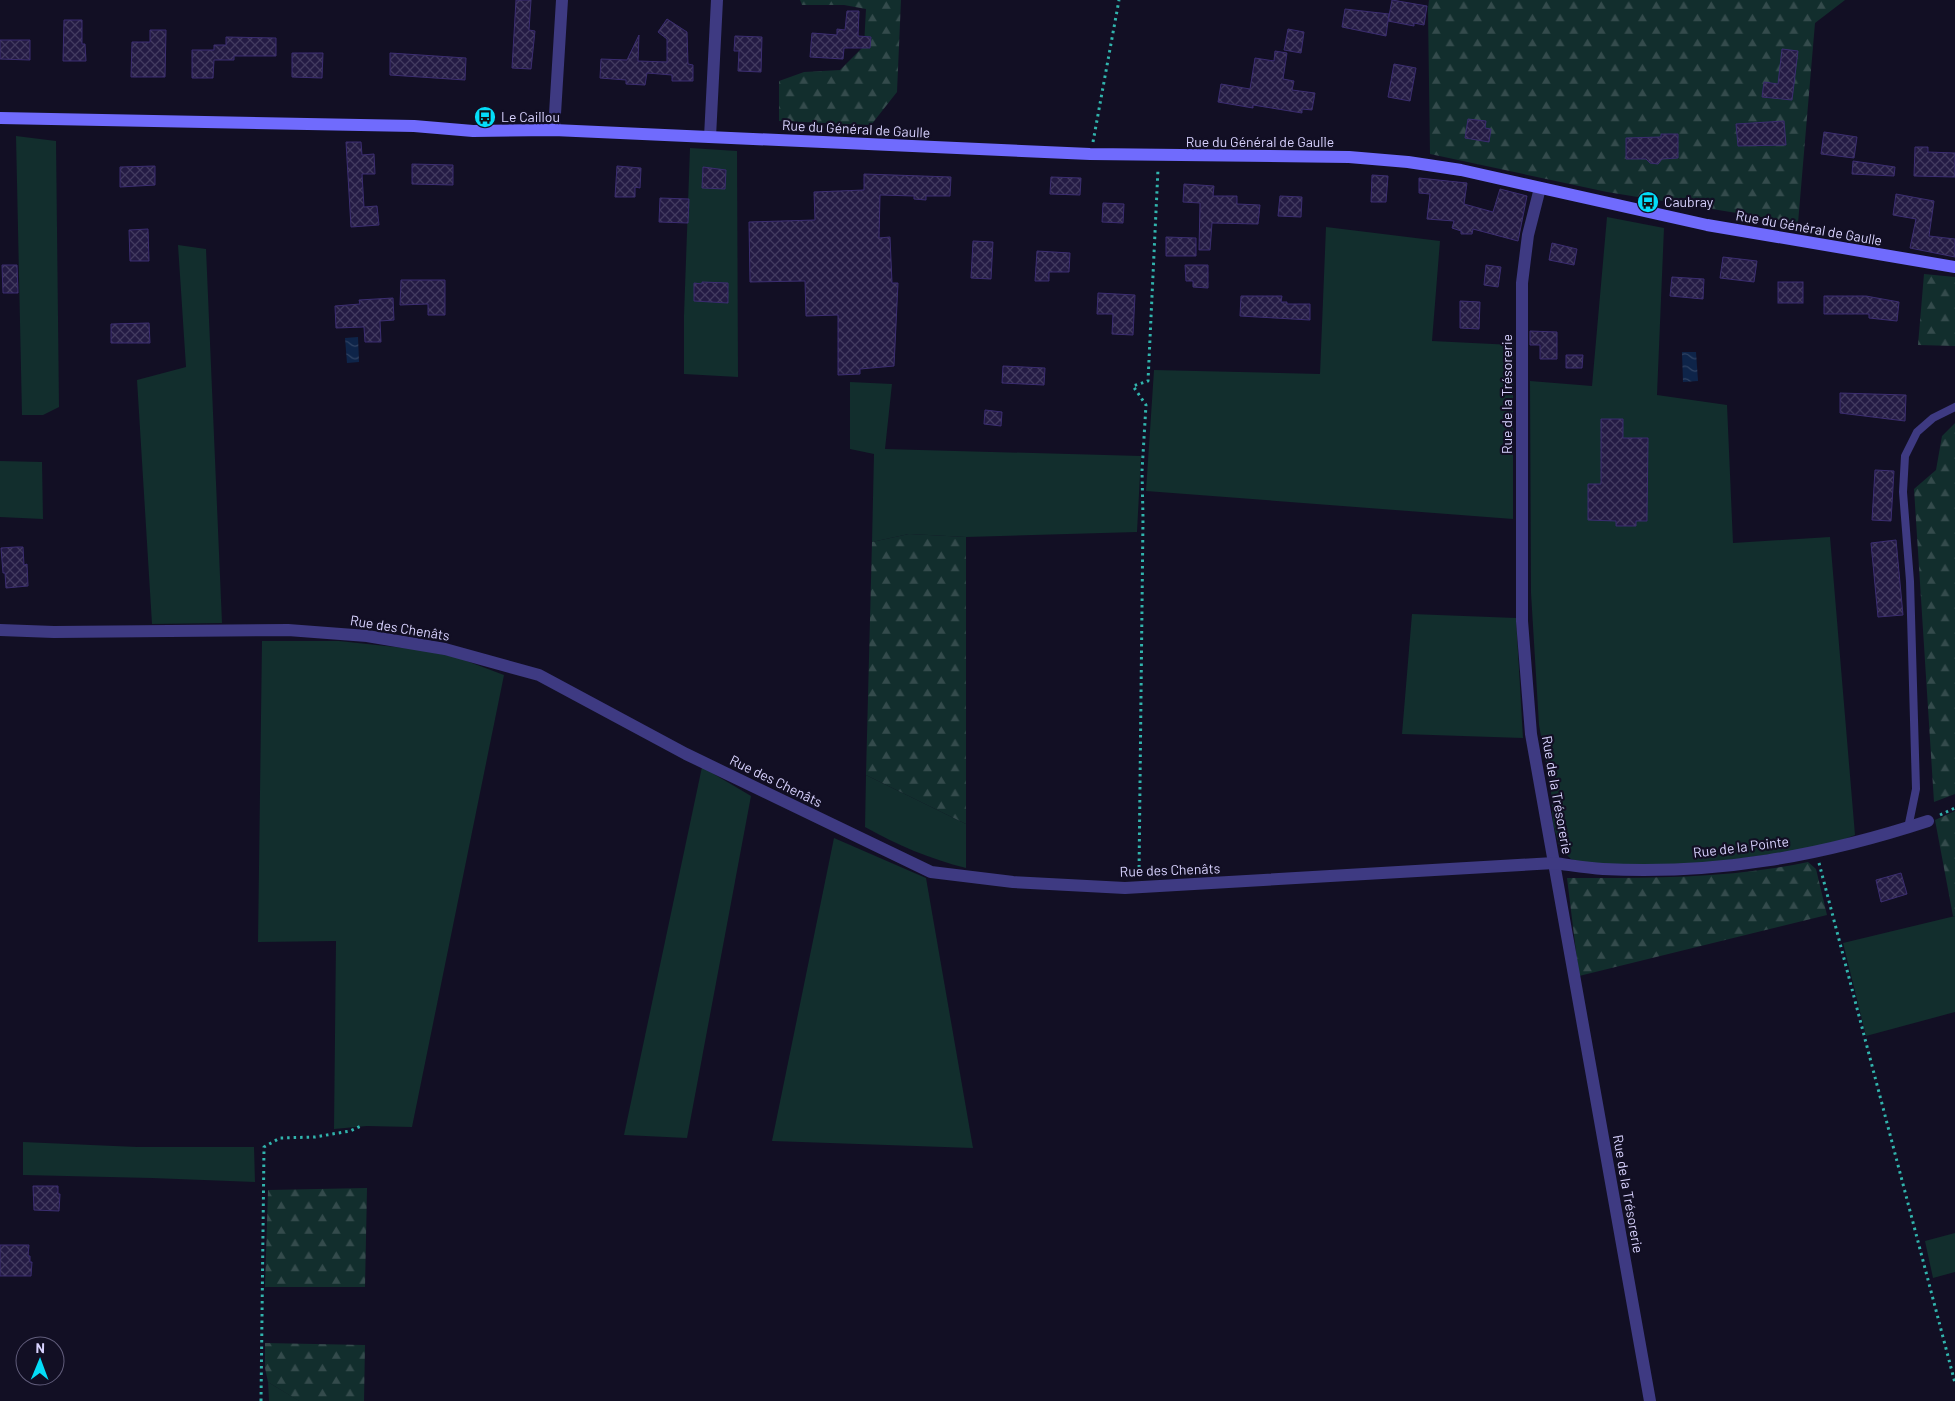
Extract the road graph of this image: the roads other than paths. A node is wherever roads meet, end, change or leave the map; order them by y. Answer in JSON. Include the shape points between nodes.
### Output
{"nodes":[{"id":1,"x":562,"y":0,"type":"edge"},
{"id":2,"x":717,"y":0,"type":"edge"},
{"id":3,"x":0,"y":118,"type":"edge"},
{"id":4,"x":554,"y":130,"type":"junction"},
{"id":5,"x":710,"y":137,"type":"junction"},
{"id":6,"x":1540,"y":188,"type":"junction"},
{"id":7,"x":1955,"y":267,"type":"edge"},
{"id":8,"x":1955,"y":407,"type":"edge"},
{"id":9,"x":0,"y":630,"type":"edge"},
{"id":10,"x":1928,"y":821,"type":"dead end"},
{"id":11,"x":1908,"y":828,"type":"junction"},
{"id":12,"x":1554,"y":863,"type":"junction"},
{"id":13,"x":1650,"y":1401,"type":"edge"}],
"edges":[{"from":1,"to":4,"type":"street"},
{"from":2,"to":5,"type":"street"},
{"from":3,"to":4,"type":"main road","name":"Rue du Général de Gaulle","via":[[414,126],[473,131]]},
{"from":4,"to":5,"type":"main road","name":"Rue du Général de Gaulle"},
{"from":5,"to":6,"type":"main road","name":"Rue du Général de Gaulle","via":[[1090,154],[1349,157],[1447,168]]},
{"from":6,"to":7,"type":"main road","name":"Rue du Général de Gaulle","via":[[1707,225]]},
{"from":6,"to":12,"type":"street","name":"Rue de la Trésorerie","via":[[1528,236],[1522,283],[1522,621],[1531,734]]},
{"from":8,"to":11,"type":"lane","via":[[1933,418],[1917,432],[1905,456],[1903,492],[1910,581],[1916,790]]},
{"from":9,"to":12,"type":"street","name":"Rue des Chenâts","via":[[288,630],[367,636],[445,649],[538,675],[686,754],[931,872],[1013,882],[1139,888]]},
{"from":10,"to":11,"type":"street","name":"Rue de la Pointe"},
{"from":11,"to":12,"type":"street","name":"Rue de la Pointe","via":[[1816,853],[1749,864],[1679,869],[1602,869]]},
{"from":12,"to":13,"type":"street","name":"Rue de la Trésorerie"}]}
